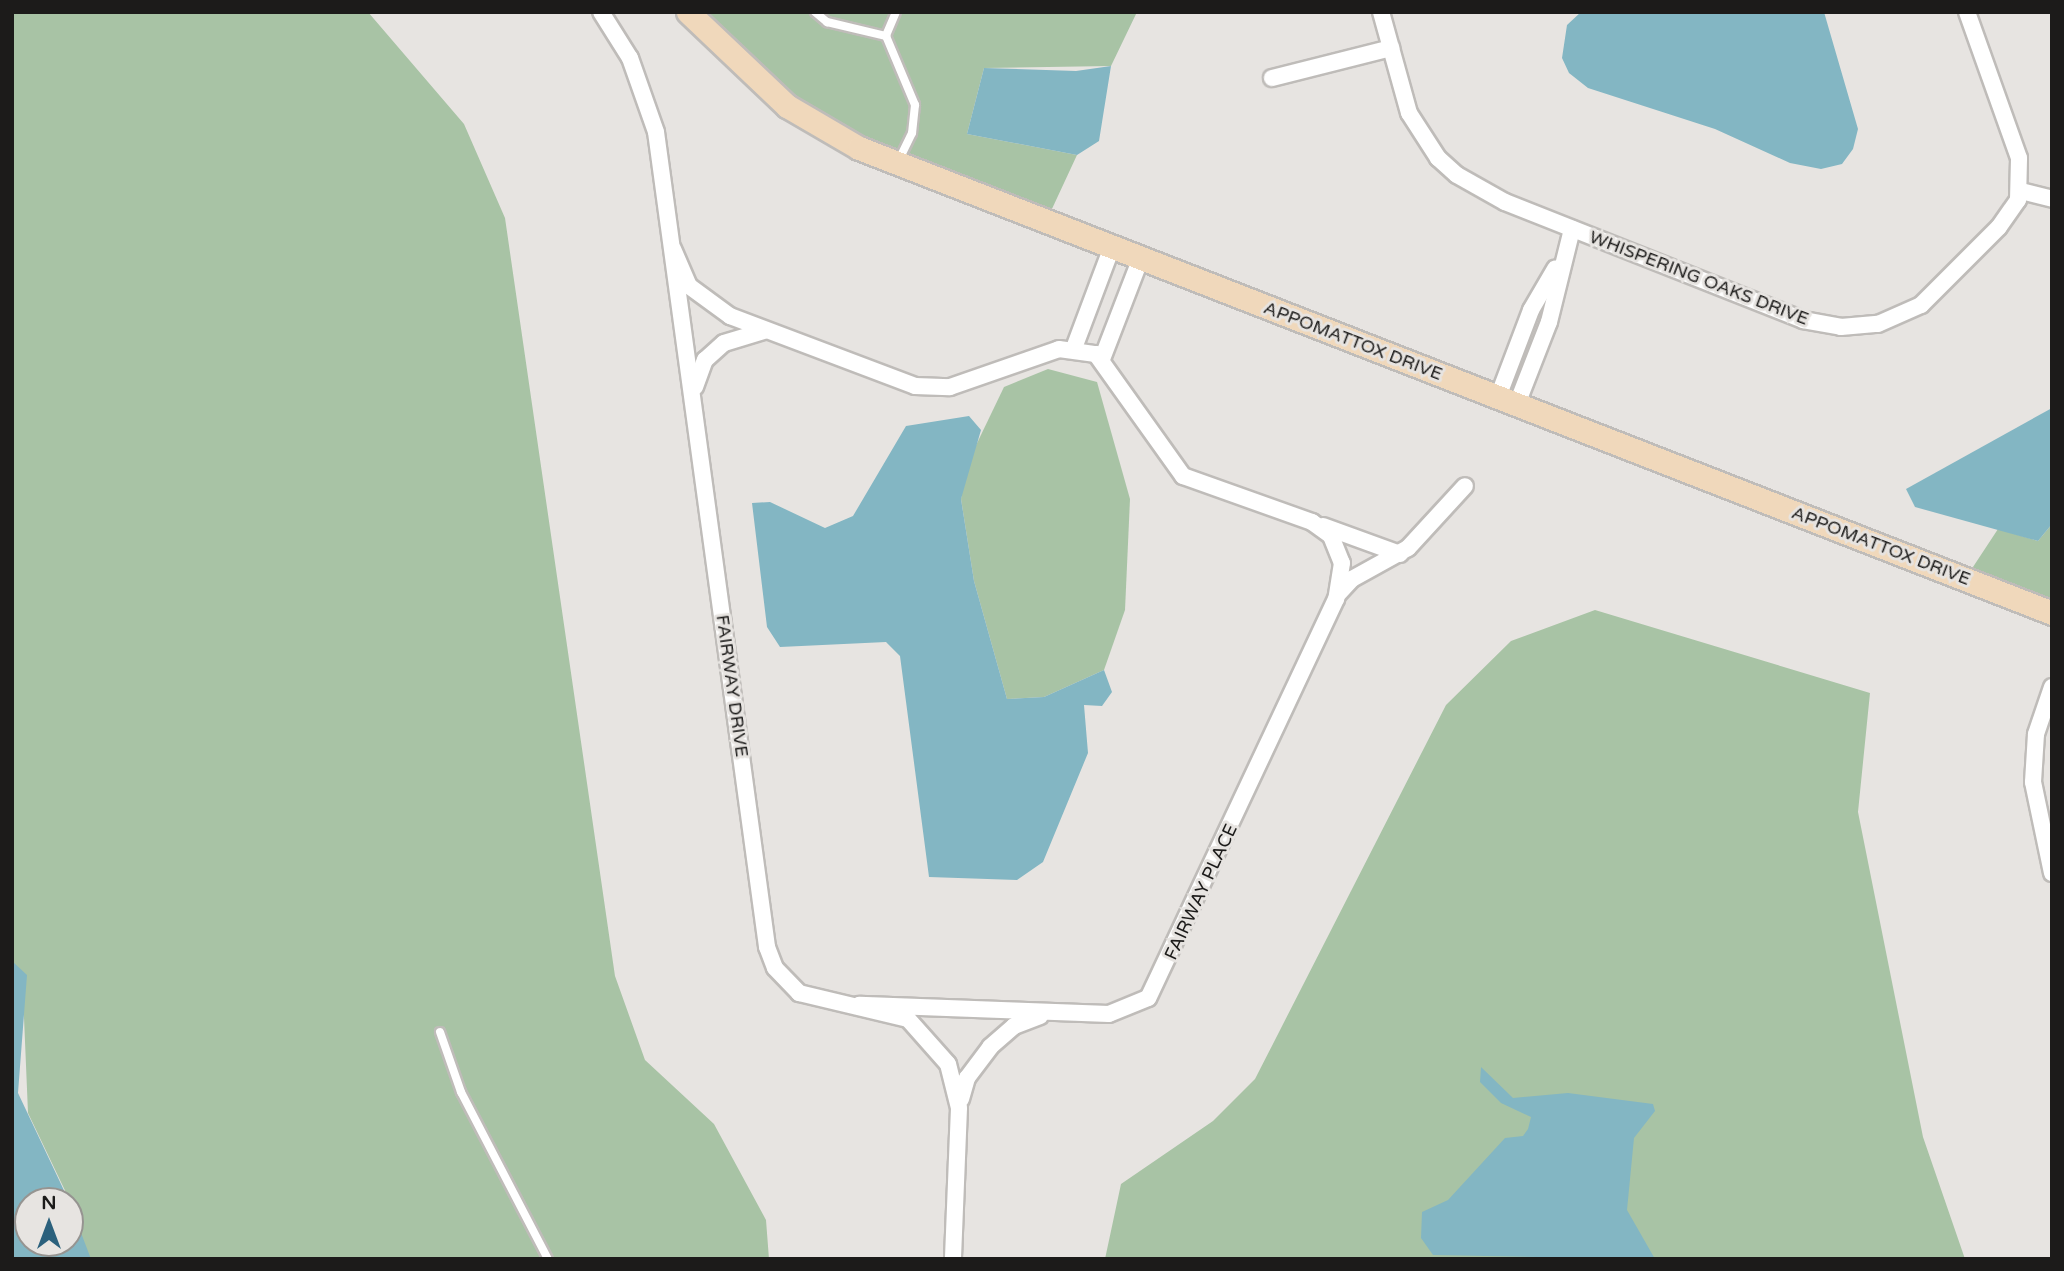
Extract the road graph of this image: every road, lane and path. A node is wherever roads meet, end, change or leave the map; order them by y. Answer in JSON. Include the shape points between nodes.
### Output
{"nodes":[{"id":1,"x":601,"y":12,"type":"edge"},
{"id":2,"x":688,"y":12,"type":"edge"},
{"id":3,"x":815,"y":12,"type":"edge"},
{"id":4,"x":896,"y":12,"type":"edge"},
{"id":5,"x":1381,"y":12,"type":"edge"},
{"id":6,"x":1967,"y":12,"type":"edge"},
{"id":7,"x":886,"y":36,"type":"junction"},
{"id":8,"x":1391,"y":48,"type":"junction"},
{"id":9,"x":1272,"y":78,"type":"dead end"},
{"id":10,"x":898,"y":163,"type":"junction"},
{"id":11,"x":2021,"y":191,"type":"junction"},
{"id":12,"x":2052,"y":199,"type":"edge"},
{"id":13,"x":1572,"y":229,"type":"junction"},
{"id":14,"x":1112,"y":247,"type":"junction"},
{"id":15,"x":673,"y":249,"type":"junction"},
{"id":16,"x":1141,"y":258,"type":"junction"},
{"id":17,"x":764,"y":331,"type":"junction"},
{"id":18,"x":1074,"y":348,"type":"junction"},
{"id":19,"x":1102,"y":359,"type":"junction"},
{"id":20,"x":693,"y":400,"type":"junction"},
{"id":21,"x":1507,"y":401,"type":"junction"},
{"id":22,"x":1465,"y":486,"type":"dead end"},
{"id":23,"x":1312,"y":522,"type":"junction"},
{"id":24,"x":1400,"y":554,"type":"junction"},
{"id":25,"x":1336,"y":598,"type":"junction"},
{"id":26,"x":2052,"y":613,"type":"edge"},
{"id":27,"x":2052,"y":687,"type":"edge"},
{"id":28,"x":2052,"y":873,"type":"edge"},
{"id":29,"x":859,"y":1005,"type":"junction"},
{"id":30,"x":1066,"y":1013,"type":"junction"},
{"id":31,"x":440,"y":1031,"type":"dead end"},
{"id":32,"x":959,"y":1108,"type":"junction"},
{"id":33,"x":548,"y":1259,"type":"edge"},
{"id":34,"x":953,"y":1259,"type":"edge"}],
"edges":[{"from":1,"to":15,"type":"street","name":"FAIRWAY DRIVE","via":[[630,58],[649,104]]},
{"from":2,"to":10,"type":"street","name":"APPOMATTOX DRIVE","via":[[803,118]]},
{"from":3,"to":7,"type":"lane","via":[[827,22]]},
{"from":4,"to":7,"type":"lane"},
{"from":5,"to":8,"type":"street","name":"WHISPERING OAKS DRIVE"},
{"from":6,"to":11,"type":"street","via":[[2019,158]]},
{"from":7,"to":10,"type":"lane","via":[[915,105],[912,133]]},
{"from":8,"to":9,"type":"street"},
{"from":8,"to":13,"type":"street","name":"WHISPERING OAKS DRIVE","via":[[1409,113],[1437,158],[1479,190]]},
{"from":10,"to":14,"type":"street","name":"APPOMATTOX DRIVE"},
{"from":11,"to":12,"type":"street"},
{"from":11,"to":13,"type":"street","name":"WHISPERING OAKS DRIVE","via":[[2007,218],[1931,298],[1892,320],[1860,327],[1802,320]]},
{"from":13,"to":21,"type":"street","name":"WHISPERING OAKS DRIVE","via":[[1560,261],[1531,310]]},
{"from":14,"to":16,"type":"street","name":"APPOMATTOX DRIVE"},
{"from":14,"to":18,"type":"street"},
{"from":15,"to":17,"type":"street","via":[[682,274],[701,298]]},
{"from":15,"to":20,"type":"street","name":"FAIRWAY DRIVE"},
{"from":16,"to":19,"type":"street"},
{"from":16,"to":21,"type":"street","name":"APPOMATTOX DRIVE"},
{"from":17,"to":18,"type":"street","via":[[933,389]]},
{"from":17,"to":20,"type":"street","via":[[737,337],[714,351],[699,371]]},
{"from":18,"to":19,"type":"street"},
{"from":19,"to":23,"type":"street","name":"FAIRWAY PLACE","via":[[1183,476]]},
{"from":20,"to":29,"type":"street","name":"FAIRWAY DRIVE","via":[[768,947],[775,968],[799,993],[829,1004]]},
{"from":21,"to":26,"type":"street","name":"APPOMATTOX DRIVE"},
{"from":22,"to":24,"type":"street"},
{"from":23,"to":24,"type":"street","name":"FAIRWAY PLACE"},
{"from":23,"to":25,"type":"street","name":"FAIRWAY PLACE","via":[[1331,537],[1339,555],[1343,573]]},
{"from":24,"to":25,"type":"street","via":[[1352,579]]},
{"from":25,"to":30,"type":"street","name":"FAIRWAY PLACE","via":[[1154,990],[1125,1011]]},
{"from":27,"to":28,"type":"street","via":[[2036,734],[2033,782]]},
{"from":29,"to":30,"type":"street","name":"FAIRWAY PLACE"},
{"from":29,"to":32,"type":"street","name":"FAIRWAY DRIVE","via":[[891,1011],[924,1032],[953,1073]]},
{"from":30,"to":32,"type":"street","via":[[1027,1019],[1003,1034],[971,1071]]},
{"from":31,"to":33,"type":"lane","via":[[460,1092]]},
{"from":32,"to":34,"type":"street","name":"FAIRWAY DRIVE"}]}
